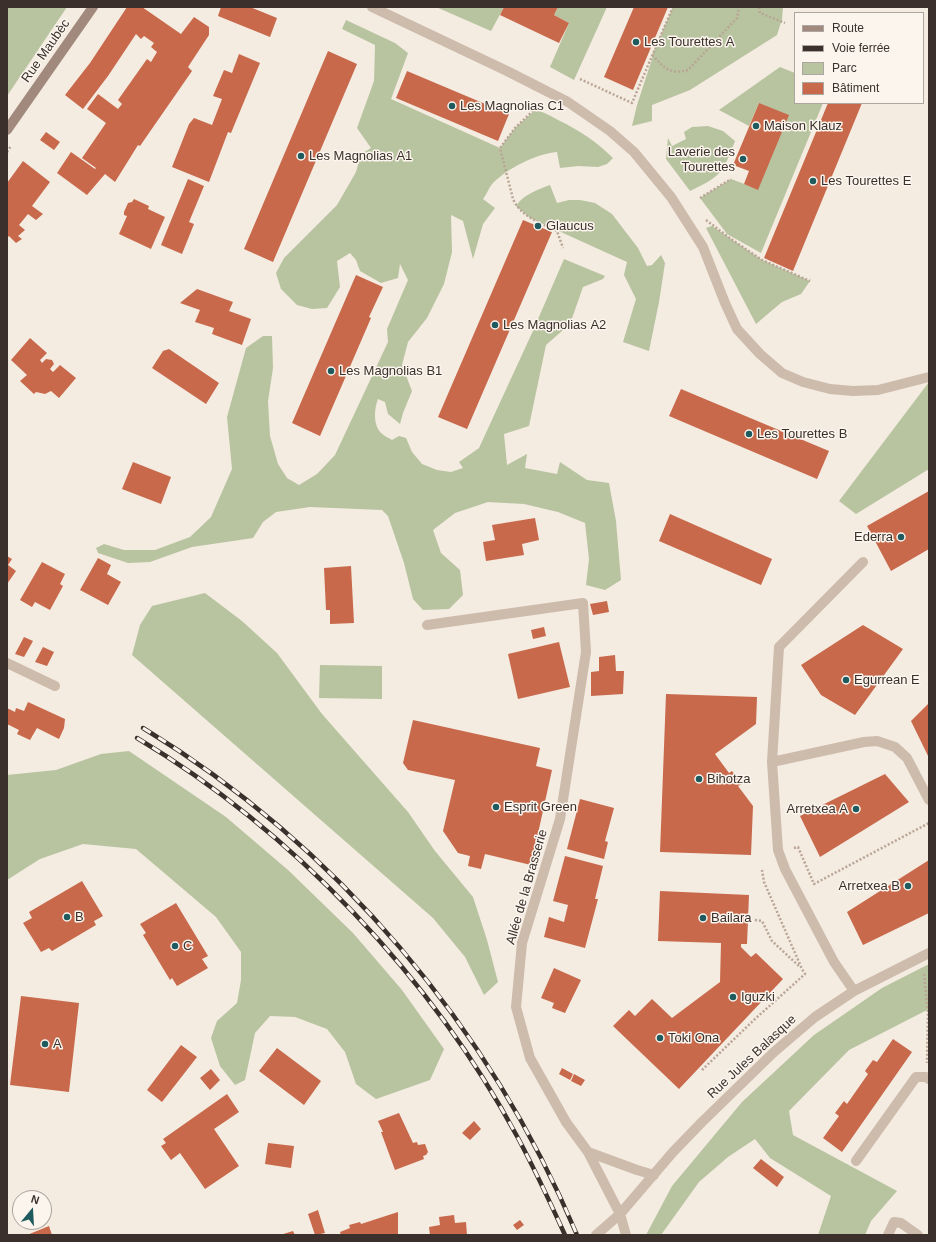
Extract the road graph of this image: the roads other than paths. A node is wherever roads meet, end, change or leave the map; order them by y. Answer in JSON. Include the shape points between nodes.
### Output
{"nodes":[{"id":1,"x":93,"y":7,"type":"edge"},
{"id":2,"x":372,"y":7,"type":"edge"},
{"id":3,"x":7,"y":130,"type":"edge"},
{"id":4,"x":929,"y":377,"type":"edge"},
{"id":5,"x":863,"y":562,"type":"dead end"},
{"id":6,"x":427,"y":625,"type":"dead end"},
{"id":7,"x":7,"y":663,"type":"edge"},
{"id":8,"x":55,"y":686,"type":"dead end"},
{"id":9,"x":772,"y":762,"type":"junction"},
{"id":10,"x":929,"y":800,"type":"edge"},
{"id":11,"x":929,"y":953,"type":"edge"},
{"id":12,"x":854,"y":991,"type":"junction"},
{"id":13,"x":928,"y":1078,"type":"edge"},
{"id":14,"x":588,"y":1152,"type":"junction"},
{"id":15,"x":856,"y":1161,"type":"dead end"},
{"id":16,"x":654,"y":1175,"type":"junction"},
{"id":17,"x":620,"y":1214,"type":"junction"},
{"id":18,"x":596,"y":1235,"type":"edge"},
{"id":19,"x":626,"y":1235,"type":"edge"},
{"id":20,"x":888,"y":1235,"type":"edge"},
{"id":21,"x":918,"y":1235,"type":"edge"}],
"edges":[{"from":1,"to":3,"type":"main road","name":"Rue Maubèc"},
{"from":2,"to":4,"type":"street","via":[[568,102],[610,131],[634,152],[671,198],[703,246],[737,329],[782,373],[803,382],[853,391],[878,390]]},
{"from":5,"to":9,"type":"street","via":[[778,647]]},
{"from":6,"to":14,"type":"street","name":"Allée de la Brasserie","via":[[583,603],[586,652],[560,819],[522,943],[516,1007],[530,1058],[566,1122]]},
{"from":7,"to":8,"type":"street"},
{"from":9,"to":10,"type":"street","via":[[878,741],[895,747],[907,758]]},
{"from":9,"to":12,"type":"street","via":[[778,850],[785,869],[834,962]]},
{"from":11,"to":12,"type":"street","name":"Rue Jules Balasque"},
{"from":12,"to":16,"type":"street","name":"Rue Jules Balasque","via":[[815,1017],[774,1052],[702,1122]]},
{"from":13,"to":15,"type":"street","via":[[916,1077]]},
{"from":14,"to":16,"type":"street"},
{"from":14,"to":17,"type":"street","name":"Allée de la Brasserie"},
{"from":16,"to":17,"type":"street","name":"Rue Jules Balasque"},
{"from":17,"to":18,"type":"street","name":"Rue Jules Balasque"},
{"from":17,"to":19,"type":"street","name":"Allée de la Brasserie"},
{"from":20,"to":21,"type":"street","via":[[894,1222],[901,1223]]}]}
